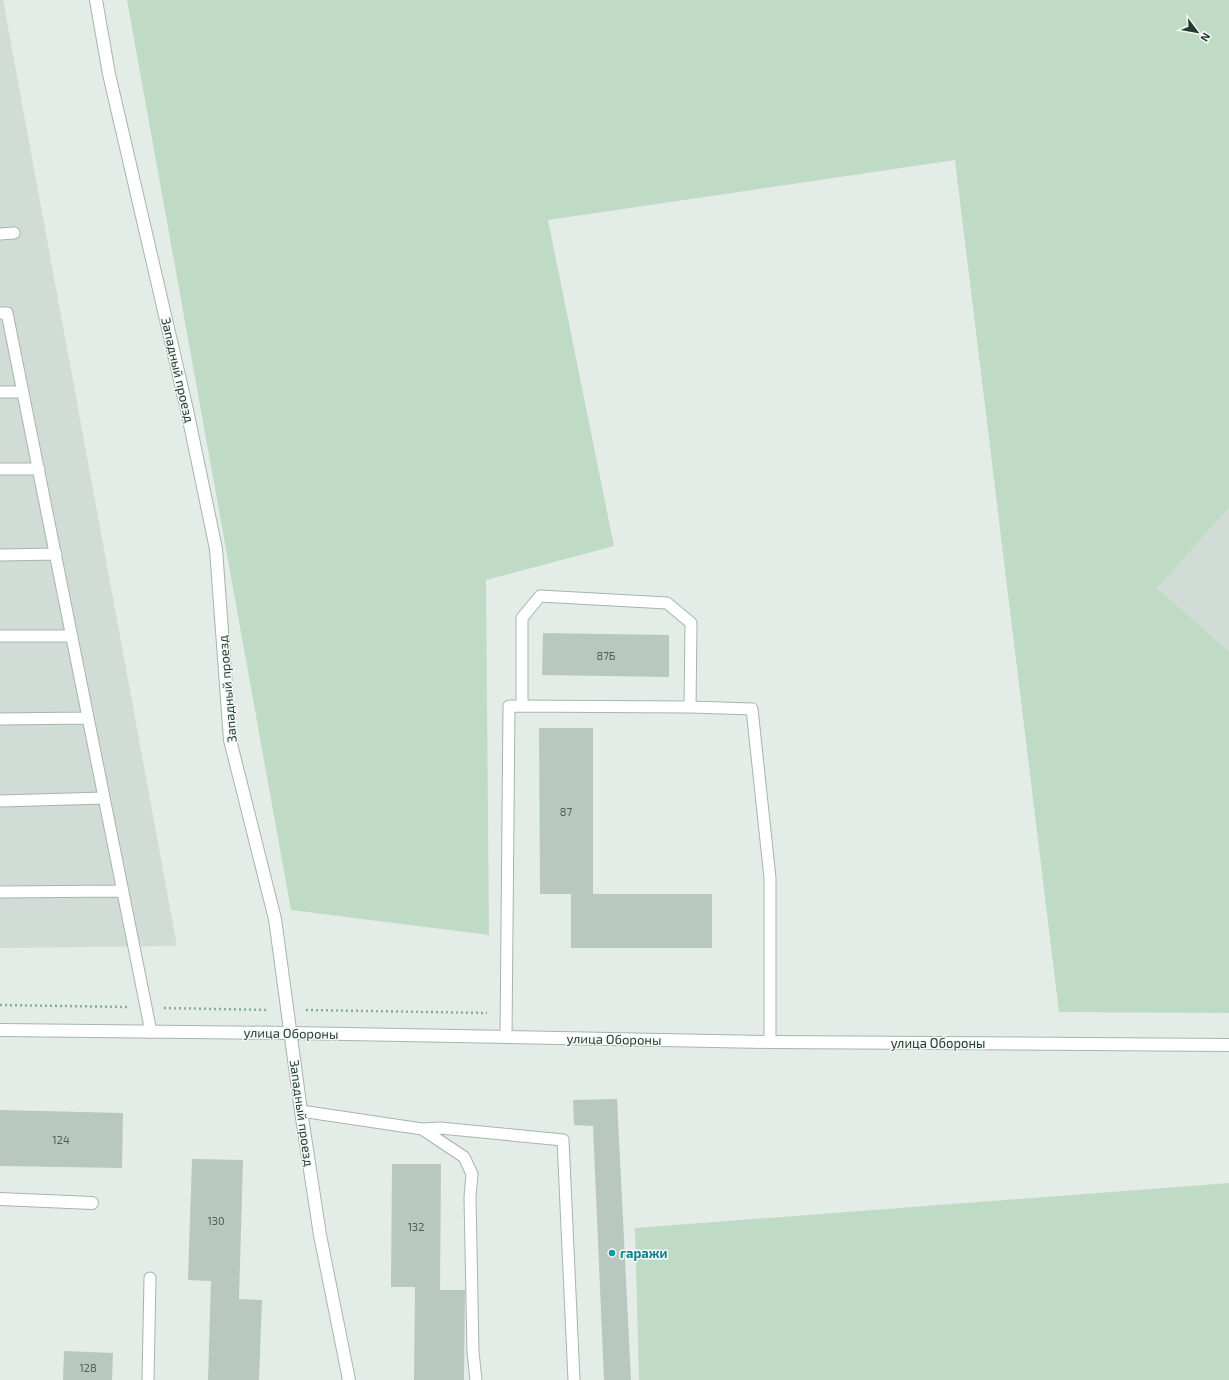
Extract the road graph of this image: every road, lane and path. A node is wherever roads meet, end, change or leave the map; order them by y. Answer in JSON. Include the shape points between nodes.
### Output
{"nodes":[{"id":1,"x":96,"y":0,"type":"edge"},
{"id":2,"x":14,"y":233,"type":"dead end"},
{"id":3,"x":0,"y":234,"type":"edge"},
{"id":4,"x":0,"y":312,"type":"edge"},
{"id":5,"x":0,"y":392,"type":"edge"},
{"id":6,"x":23,"y":392,"type":"junction"},
{"id":7,"x":0,"y":469,"type":"edge"},
{"id":8,"x":39,"y":469,"type":"junction"},
{"id":9,"x":56,"y":554,"type":"junction"},
{"id":10,"x":0,"y":555,"type":"edge"},
{"id":11,"x":0,"y":636,"type":"edge"},
{"id":12,"x":72,"y":636,"type":"junction"},
{"id":13,"x":522,"y":706,"type":"junction"},
{"id":14,"x":690,"y":707,"type":"junction"},
{"id":15,"x":88,"y":718,"type":"junction"},
{"id":16,"x":0,"y":719,"type":"edge"},
{"id":17,"x":104,"y":798,"type":"junction"},
{"id":18,"x":0,"y":800,"type":"edge"},
{"id":19,"x":123,"y":890,"type":"junction"},
{"id":20,"x":0,"y":892,"type":"edge"},
{"id":21,"x":0,"y":1005,"type":"edge"},
{"id":22,"x":146,"y":1008,"type":"junction"},
{"id":23,"x":288,"y":1010,"type":"junction"},
{"id":24,"x":506,"y":1013,"type":"junction"},
{"id":25,"x":0,"y":1030,"type":"edge"},
{"id":26,"x":151,"y":1032,"type":"junction"},
{"id":27,"x":292,"y":1033,"type":"junction"},
{"id":28,"x":506,"y":1037,"type":"junction"},
{"id":29,"x":770,"y":1042,"type":"junction"},
{"id":30,"x":1229,"y":1045,"type":"edge"},
{"id":31,"x":301,"y":1111,"type":"junction"},
{"id":32,"x":422,"y":1129,"type":"junction"},
{"id":33,"x":0,"y":1199,"type":"edge"},
{"id":34,"x":92,"y":1204,"type":"dead end"},
{"id":35,"x":150,"y":1278,"type":"dead end"},
{"id":36,"x":148,"y":1380,"type":"edge"},
{"id":37,"x":349,"y":1380,"type":"edge"},
{"id":38,"x":476,"y":1380,"type":"edge"},
{"id":39,"x":574,"y":1380,"type":"edge"}],
"edges":[{"from":1,"to":23,"type":"street","name":"Западный проезд","via":[[109,74],[187,410],[216,549],[230,740],[275,919]]},
{"from":2,"to":3,"type":"lane"},
{"from":4,"to":6,"type":"lane","via":[[8,313]]},
{"from":5,"to":6,"type":"lane"},
{"from":6,"to":8,"type":"lane"},
{"from":7,"to":8,"type":"lane"},
{"from":8,"to":9,"type":"lane"},
{"from":9,"to":10,"type":"lane"},
{"from":9,"to":12,"type":"lane"},
{"from":11,"to":12,"type":"lane"},
{"from":12,"to":15,"type":"lane"},
{"from":13,"to":14,"type":"lane"},
{"from":13,"to":14,"type":"lane","via":[[522,618],[540,596],[667,603],[691,623]]},
{"from":13,"to":24,"type":"lane","via":[[509,706]]},
{"from":14,"to":29,"type":"lane","via":[[752,709],[770,878]]},
{"from":15,"to":16,"type":"lane"},
{"from":15,"to":17,"type":"lane"},
{"from":17,"to":18,"type":"lane"},
{"from":17,"to":19,"type":"lane"},
{"from":19,"to":20,"type":"lane"},
{"from":19,"to":22,"type":"lane"},
{"from":21,"to":22,"type":"path"},
{"from":22,"to":23,"type":"path"},
{"from":22,"to":26,"type":"lane"},
{"from":23,"to":24,"type":"path"},
{"from":23,"to":27,"type":"street","name":"Западный проезд"},
{"from":24,"to":28,"type":"lane"},
{"from":25,"to":26,"type":"street","name":"улица Обороны"},
{"from":26,"to":27,"type":"street","name":"улица Обороны"},
{"from":27,"to":28,"type":"street","name":"улица Обороны"},
{"from":27,"to":31,"type":"street","name":"Западный проезд"},
{"from":28,"to":29,"type":"street","name":"улица Обороны"},
{"from":29,"to":30,"type":"street","name":"улица Обороны"},
{"from":31,"to":32,"type":"lane"},
{"from":31,"to":37,"type":"street","name":"Западный проезд","via":[[320,1234]]},
{"from":32,"to":38,"type":"lane","via":[[464,1157],[472,1174],[470,1205],[473,1352]]},
{"from":32,"to":39,"type":"lane","via":[[440,1128],[563,1140]]},
{"from":33,"to":34,"type":"street"},
{"from":35,"to":36,"type":"lane"}]}
